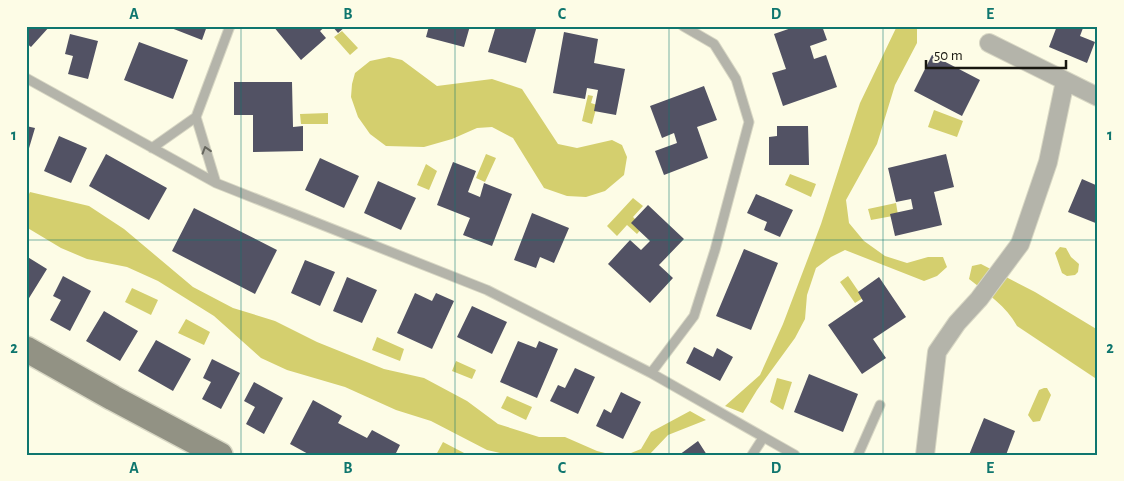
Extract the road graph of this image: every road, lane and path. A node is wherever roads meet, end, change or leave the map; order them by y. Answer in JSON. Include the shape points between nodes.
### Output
{"nodes":[{"id":1,"x":230,"y":26,"type":"edge"},
{"id":2,"x":683,"y":26,"type":"edge"},
{"id":3,"x":989,"y":43,"type":"dead end"},
{"id":4,"x":26,"y":78,"type":"edge"},
{"id":5,"x":1065,"y":81,"type":"junction"},
{"id":6,"x":1098,"y":97,"type":"edge"},
{"id":7,"x":196,"y":117,"type":"junction"},
{"id":8,"x":152,"y":148,"type":"junction"},
{"id":9,"x":216,"y":183,"type":"junction"},
{"id":10,"x":26,"y":349,"type":"edge"},
{"id":11,"x":651,"y":373,"type":"junction"},
{"id":12,"x":880,"y":405,"type":"dead end"},
{"id":13,"x":763,"y":438,"type":"junction"},
{"id":14,"x":220,"y":455,"type":"edge"},
{"id":15,"x":752,"y":455,"type":"edge"},
{"id":16,"x":795,"y":455,"type":"edge"},
{"id":17,"x":858,"y":455,"type":"edge"},
{"id":18,"x":925,"y":455,"type":"edge"}],
"edges":[{"from":1,"to":7,"type":"lane"},
{"from":2,"to":11,"type":"lane","via":[[714,44],[736,79],[749,122],[694,316]]},
{"from":3,"to":5,"type":"street"},
{"from":4,"to":8,"type":"lane"},
{"from":5,"to":6,"type":"street"},
{"from":5,"to":18,"type":"street","via":[[1048,162],[1020,244],[938,352]]},
{"from":7,"to":8,"type":"lane"},
{"from":9,"to":7,"type":"lane","one_way":true},
{"from":8,"to":9,"type":"lane"},
{"from":9,"to":11,"type":"lane","via":[[487,290]]},
{"from":10,"to":14,"type":"street"},
{"from":11,"to":13,"type":"lane"},
{"from":12,"to":17,"type":"lane"},
{"from":13,"to":15,"type":"lane"},
{"from":13,"to":16,"type":"lane"}]}
